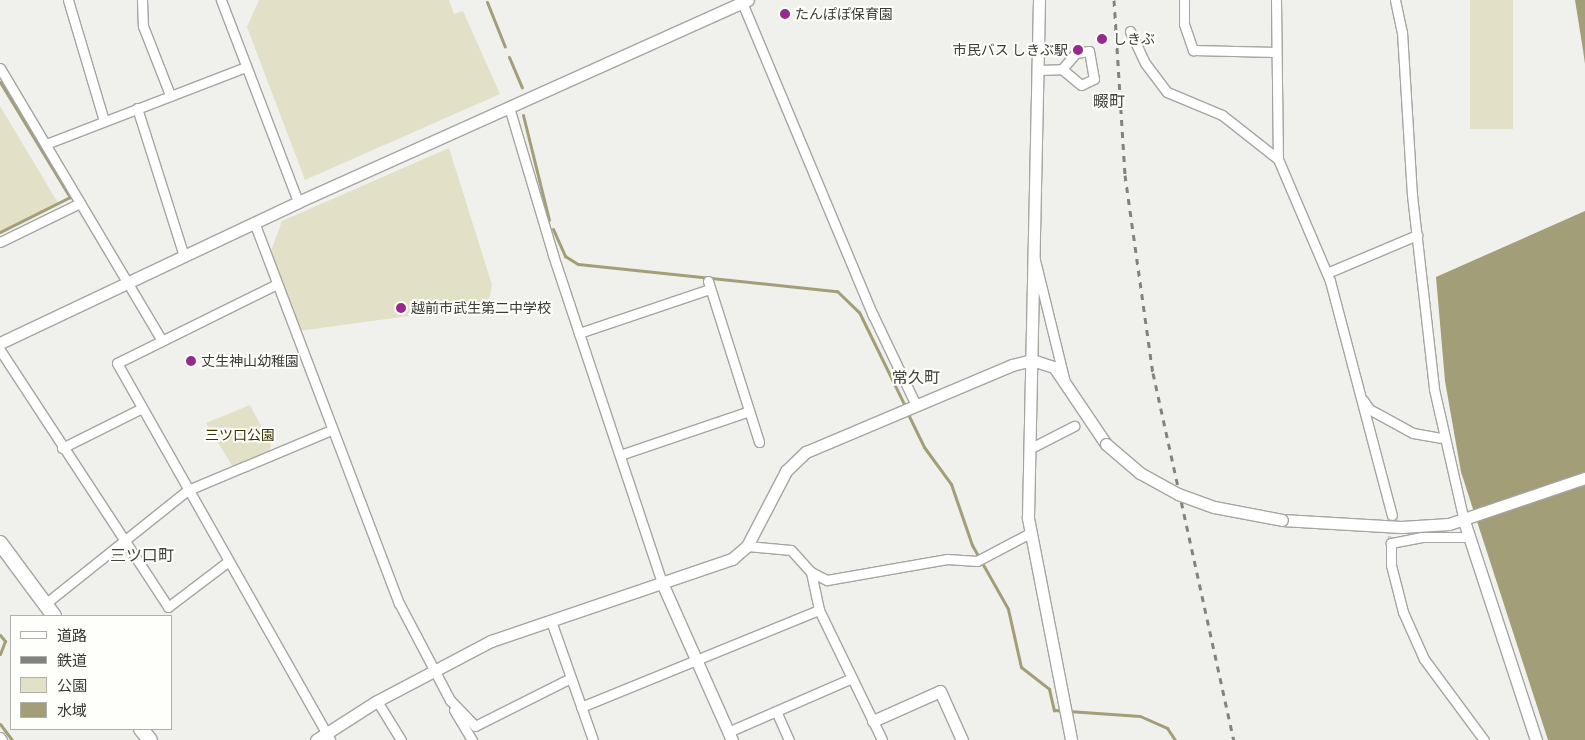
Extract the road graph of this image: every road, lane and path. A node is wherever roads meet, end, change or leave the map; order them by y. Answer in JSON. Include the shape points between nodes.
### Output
{"nodes":[{"id":1,"x":68,"y":0,"type":"edge"},
{"id":2,"x":142,"y":0,"type":"edge"},
{"id":3,"x":221,"y":0,"type":"edge"},
{"id":4,"x":1039,"y":0,"type":"edge"},
{"id":5,"x":1184,"y":0,"type":"edge"},
{"id":6,"x":1276,"y":0,"type":"edge"},
{"id":7,"x":1395,"y":0,"type":"edge"},
{"id":8,"x":744,"y":1,"type":"edge"},
{"id":9,"x":1130,"y":31,"type":"dead end"},
{"id":10,"x":1276,"y":52,"type":"junction"},
{"id":11,"x":246,"y":67,"type":"junction"},
{"id":12,"x":0,"y":68,"type":"edge"},
{"id":13,"x":1062,"y":69,"type":"dead end"},
{"id":14,"x":1038,"y":70,"type":"junction"},
{"id":15,"x":170,"y":95,"type":"junction"},
{"id":16,"x":508,"y":107,"type":"junction"},
{"id":17,"x":137,"y":108,"type":"junction"},
{"id":18,"x":104,"y":121,"type":"junction"},
{"id":19,"x":46,"y":144,"type":"junction"},
{"id":20,"x":1278,"y":159,"type":"junction"},
{"id":21,"x":298,"y":202,"type":"junction"},
{"id":22,"x":80,"y":203,"type":"junction"},
{"id":23,"x":254,"y":222,"type":"junction"},
{"id":24,"x":1417,"y":235,"type":"junction"},
{"id":25,"x":0,"y":242,"type":"edge"},
{"id":26,"x":1034,"y":253,"type":"junction"},
{"id":27,"x":184,"y":256,"type":"junction"},
{"id":28,"x":1327,"y":273,"type":"junction"},
{"id":29,"x":128,"y":283,"type":"junction"},
{"id":30,"x":277,"y":284,"type":"junction"},
{"id":31,"x":579,"y":333,"type":"junction"},
{"id":32,"x":162,"y":341,"type":"junction"},
{"id":33,"x":0,"y":343,"type":"edge"},
{"id":34,"x":0,"y":350,"type":"edge"},
{"id":35,"x":1032,"y":360,"type":"junction"},
{"id":36,"x":1065,"y":382,"type":"junction"},
{"id":37,"x":1359,"y":394,"type":"junction"},
{"id":38,"x":914,"y":405,"type":"junction"},
{"id":39,"x":142,"y":408,"type":"junction"},
{"id":40,"x":749,"y":411,"type":"junction"},
{"id":41,"x":1074,"y":426,"type":"dead end"},
{"id":42,"x":330,"y":431,"type":"junction"},
{"id":43,"x":1442,"y":438,"type":"junction"},
{"id":44,"x":759,"y":442,"type":"dead end"},
{"id":45,"x":62,"y":448,"type":"junction"},
{"id":46,"x":1029,"y":449,"type":"junction"},
{"id":47,"x":620,"y":455,"type":"junction"},
{"id":48,"x":1585,"y":478,"type":"edge"},
{"id":49,"x":188,"y":490,"type":"junction"},
{"id":50,"x":1392,"y":515,"type":"tunnel mouth"},
{"id":51,"x":1468,"y":520,"type":"junction"},
{"id":52,"x":1030,"y":533,"type":"junction"},
{"id":53,"x":1469,"y":537,"type":"junction"},
{"id":54,"x":125,"y":540,"type":"junction"},
{"id":55,"x":0,"y":543,"type":"edge"},
{"id":56,"x":747,"y":546,"type":"junction"},
{"id":57,"x":226,"y":563,"type":"junction"},
{"id":58,"x":811,"y":572,"type":"junction"},
{"id":59,"x":662,"y":583,"type":"junction"},
{"id":60,"x":45,"y":604,"type":"junction"},
{"id":61,"x":819,"y":610,"type":"junction"},
{"id":62,"x":53,"y":615,"type":"edge"},
{"id":63,"x":551,"y":621,"type":"junction"},
{"id":64,"x":696,"y":659,"type":"junction"},
{"id":65,"x":433,"y":671,"type":"junction"},
{"id":66,"x":570,"y":678,"type":"junction"},
{"id":67,"x":852,"y":678,"type":"junction"},
{"id":68,"x":450,"y":700,"type":"junction"},
{"id":69,"x":377,"y":701,"type":"junction"},
{"id":70,"x":581,"y":707,"type":"junction"},
{"id":71,"x":776,"y":711,"type":"junction"},
{"id":72,"x":873,"y":722,"type":"junction"},
{"id":73,"x":142,"y":730,"type":"edge"},
{"id":74,"x":730,"y":736,"type":"edge"},
{"id":75,"x":328,"y":737,"type":"edge"},
{"id":76,"x":150,"y":740,"type":"edge"},
{"id":77,"x":316,"y":740,"type":"edge"},
{"id":78,"x":401,"y":740,"type":"edge"},
{"id":79,"x":472,"y":740,"type":"edge"},
{"id":80,"x":593,"y":740,"type":"edge"},
{"id":81,"x":789,"y":740,"type":"edge"},
{"id":82,"x":882,"y":740,"type":"edge"},
{"id":83,"x":962,"y":740,"type":"edge"},
{"id":84,"x":1071,"y":740,"type":"edge"},
{"id":85,"x":1484,"y":740,"type":"edge"},
{"id":86,"x":1536,"y":740,"type":"edge"}],
"edges":[{"from":1,"to":18,"type":"street"},
{"from":2,"to":15,"type":"street","via":[[143,26]]},
{"from":3,"to":11,"type":"street"},
{"from":4,"to":14,"type":"street"},
{"from":5,"to":10,"type":"street","via":[[1184,24],[1193,50]]},
{"from":6,"to":10,"type":"street"},
{"from":7,"to":24,"type":"street","via":[[1402,32]]},
{"from":8,"to":16,"type":"street"},
{"from":8,"to":38,"type":"street","via":[[873,315]]},
{"from":9,"to":20,"type":"street","via":[[1145,63],[1167,92],[1222,115]]},
{"from":10,"to":20,"type":"street"},
{"from":11,"to":15,"type":"street"},
{"from":11,"to":21,"type":"street"},
{"from":12,"to":19,"type":"street"},
{"from":13,"to":14,"type":"street"},
{"from":14,"to":26,"type":"street"},
{"from":15,"to":17,"type":"street"},
{"from":16,"to":21,"type":"street"},
{"from":16,"to":31,"type":"street"},
{"from":17,"to":18,"type":"street"},
{"from":17,"to":27,"type":"street"},
{"from":18,"to":19,"type":"street"},
{"from":19,"to":22,"type":"street"},
{"from":20,"to":28,"type":"street"},
{"from":21,"to":23,"type":"street"},
{"from":22,"to":25,"type":"street"},
{"from":22,"to":29,"type":"street"},
{"from":23,"to":27,"type":"street"},
{"from":23,"to":30,"type":"street"},
{"from":24,"to":28,"type":"street"},
{"from":24,"to":43,"type":"street"},
{"from":26,"to":35,"type":"street"},
{"from":26,"to":36,"type":"street"},
{"from":27,"to":29,"type":"street"},
{"from":28,"to":37,"type":"street"},
{"from":29,"to":32,"type":"street"},
{"from":29,"to":33,"type":"street"},
{"from":30,"to":32,"type":"street"},
{"from":30,"to":42,"type":"street"},
{"from":31,"to":40,"type":"street","via":[[709,285]]},
{"from":31,"to":47,"type":"street"},
{"from":32,"to":39,"type":"street","via":[[117,363]]},
{"from":34,"to":45,"type":"street"},
{"from":35,"to":36,"type":"street","via":[[1050,364]]},
{"from":35,"to":38,"type":"street"},
{"from":35,"to":46,"type":"street"},
{"from":36,"to":51,"type":"street","bridge":true,"via":[[1106,444],[1140,473],[1178,494],[1214,507],[1282,520],[1401,527]]},
{"from":37,"to":43,"type":"street","via":[[1383,418],[1424,438]]},
{"from":37,"to":50,"type":"street"},
{"from":38,"to":56,"type":"street","via":[[806,452],[786,471]]},
{"from":39,"to":45,"type":"street"},
{"from":39,"to":49,"type":"street"},
{"from":40,"to":44,"type":"street"},
{"from":40,"to":47,"type":"street"},
{"from":41,"to":46,"type":"street"},
{"from":42,"to":49,"type":"street"},
{"from":42,"to":65,"type":"street","via":[[362,497],[399,603]]},
{"from":43,"to":51,"type":"street"},
{"from":45,"to":54,"type":"street"},
{"from":46,"to":52,"type":"street"},
{"from":47,"to":59,"type":"street"},
{"from":48,"to":51,"type":"street"},
{"from":49,"to":54,"type":"street"},
{"from":49,"to":57,"type":"street"},
{"from":51,"to":53,"type":"street"},
{"from":52,"to":58,"type":"street","via":[[977,561],[947,559],[828,580]]},
{"from":52,"to":84,"type":"street","via":[[1070,718]]},
{"from":53,"to":85,"type":"street","via":[[1422,537],[1391,543],[1392,565],[1403,612],[1424,660]]},
{"from":53,"to":86,"type":"street"},
{"from":54,"to":57,"type":"street","via":[[168,607]]},
{"from":54,"to":60,"type":"street"},
{"from":55,"to":60,"type":"main road"},
{"from":56,"to":58,"type":"street","via":[[791,550]]},
{"from":56,"to":59,"type":"street","via":[[732,559]]},
{"from":57,"to":75,"type":"street"},
{"from":58,"to":61,"type":"street"},
{"from":59,"to":63,"type":"street"},
{"from":59,"to":64,"type":"street"},
{"from":60,"to":62,"type":"main road"},
{"from":61,"to":64,"type":"street"},
{"from":61,"to":67,"type":"street"},
{"from":63,"to":65,"type":"street","via":[[491,641]]},
{"from":63,"to":66,"type":"street"},
{"from":64,"to":70,"type":"street"},
{"from":64,"to":74,"type":"street"},
{"from":65,"to":68,"type":"street"},
{"from":65,"to":69,"type":"street"},
{"from":66,"to":68,"type":"street","via":[[475,726]]},
{"from":66,"to":70,"type":"street"},
{"from":67,"to":71,"type":"street"},
{"from":67,"to":72,"type":"street"},
{"from":68,"to":79,"type":"street"},
{"from":69,"to":75,"type":"street"},
{"from":69,"to":78,"type":"street"},
{"from":70,"to":80,"type":"street"},
{"from":71,"to":74,"type":"street"},
{"from":71,"to":81,"type":"street"},
{"from":72,"to":82,"type":"street"},
{"from":72,"to":83,"type":"street","via":[[940,691]]},
{"from":73,"to":76,"type":"main road"},
{"from":75,"to":77,"type":"street"}]}
